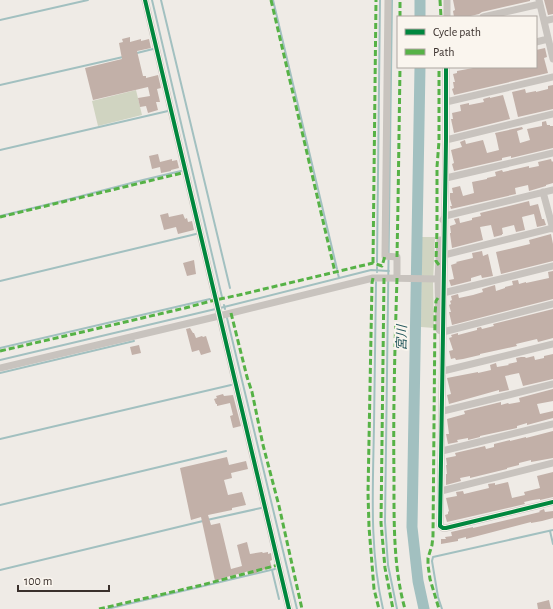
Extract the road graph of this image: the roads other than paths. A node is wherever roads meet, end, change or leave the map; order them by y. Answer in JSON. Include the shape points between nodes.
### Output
{"nodes":[{"id":1,"x":145,"y":0,"type":"edge"},
{"id":2,"x":388,"y":0,"type":"edge"},
{"id":3,"x":447,"y":0,"type":"edge"},
{"id":4,"x":540,"y":2,"type":"edge"},
{"id":5,"x":447,"y":16,"type":"edge"},
{"id":6,"x":487,"y":16,"type":"edge"},
{"id":7,"x":553,"y":19,"type":"edge"},
{"id":8,"x":544,"y":21,"type":"junction"},
{"id":9,"x":548,"y":40,"type":"junction"},
{"id":10,"x":537,"y":42,"type":"edge"},
{"id":11,"x":553,"y":59,"type":"edge"},
{"id":12,"x":446,"y":68,"type":"edge"},
{"id":13,"x":553,"y":77,"type":"edge"},
{"id":14,"x":446,"y":102,"type":"junction"},
{"id":15,"x":553,"y":114,"type":"edge"},
{"id":16,"x":446,"y":140,"type":"junction"},
{"id":17,"x":553,"y":153,"type":"edge"},
{"id":18,"x":446,"y":178,"type":"junction"},
{"id":19,"x":553,"y":190,"type":"edge"},
{"id":20,"x":543,"y":192,"type":"junction"},
{"id":21,"x":445,"y":216,"type":"junction"},
{"id":22,"x":553,"y":228,"type":"edge"},
{"id":23,"x":444,"y":255,"type":"junction"},
{"id":24,"x":553,"y":266,"type":"edge"},
{"id":25,"x":393,"y":278,"type":"junction"},
{"id":26,"x":436,"y":279,"type":"junction"},
{"id":27,"x":443,"y":293,"type":"junction"},
{"id":28,"x":553,"y":304,"type":"edge"},
{"id":29,"x":218,"y":311,"type":"junction"},
{"id":30,"x":443,"y":332,"type":"junction"},
{"id":31,"x":553,"y":344,"type":"edge"},
{"id":32,"x":0,"y":368,"type":"edge"},
{"id":33,"x":443,"y":371,"type":"junction"},
{"id":34,"x":553,"y":384,"type":"edge"},
{"id":35,"x":443,"y":411,"type":"junction"},
{"id":36,"x":553,"y":424,"type":"edge"},
{"id":37,"x":442,"y":451,"type":"junction"},
{"id":38,"x":553,"y":463,"type":"edge"},
{"id":39,"x":441,"y":491,"type":"junction"},
{"id":40,"x":553,"y":502,"type":"edge"},
{"id":41,"x":289,"y":609,"type":"edge"}],
"edges":[{"from":1,"to":29,"type":"street"},
{"from":2,"to":25,"type":"street","via":[[385,256],[397,257]]},
{"from":3,"to":5,"type":"street"},
{"from":4,"to":6,"type":"street"},
{"from":4,"to":8,"type":"street"},
{"from":7,"to":8,"type":"street"},
{"from":8,"to":9,"type":"street"},
{"from":9,"to":10,"type":"street"},
{"from":9,"to":11,"type":"street"},
{"from":12,"to":14,"type":"street"},
{"from":13,"to":14,"type":"street"},
{"from":14,"to":16,"type":"street"},
{"from":15,"to":16,"type":"street"},
{"from":16,"to":18,"type":"street"},
{"from":17,"to":18,"type":"street"},
{"from":18,"to":21,"type":"street"},
{"from":19,"to":20,"type":"street"},
{"from":20,"to":21,"type":"street"},
{"from":20,"to":22,"type":"street"},
{"from":21,"to":23,"type":"street"},
{"from":21,"to":26,"type":"street","via":[[440,227]]},
{"from":22,"to":23,"type":"street"},
{"from":23,"to":27,"type":"street"},
{"from":24,"to":27,"type":"street"},
{"from":25,"to":26,"type":"street"},
{"from":25,"to":29,"type":"street","via":[[373,278]]},
{"from":26,"to":30,"type":"street","via":[[439,330]]},
{"from":27,"to":30,"type":"street"},
{"from":28,"to":30,"type":"street"},
{"from":29,"to":32,"type":"street"},
{"from":29,"to":41,"type":"street"},
{"from":30,"to":33,"type":"street"},
{"from":31,"to":33,"type":"street"},
{"from":33,"to":35,"type":"street"},
{"from":34,"to":35,"type":"street"},
{"from":35,"to":37,"type":"street"},
{"from":36,"to":37,"type":"street"},
{"from":37,"to":39,"type":"street"},
{"from":38,"to":39,"type":"street"},
{"from":39,"to":40,"type":"street","via":[[440,526],[443,528]]}]}
